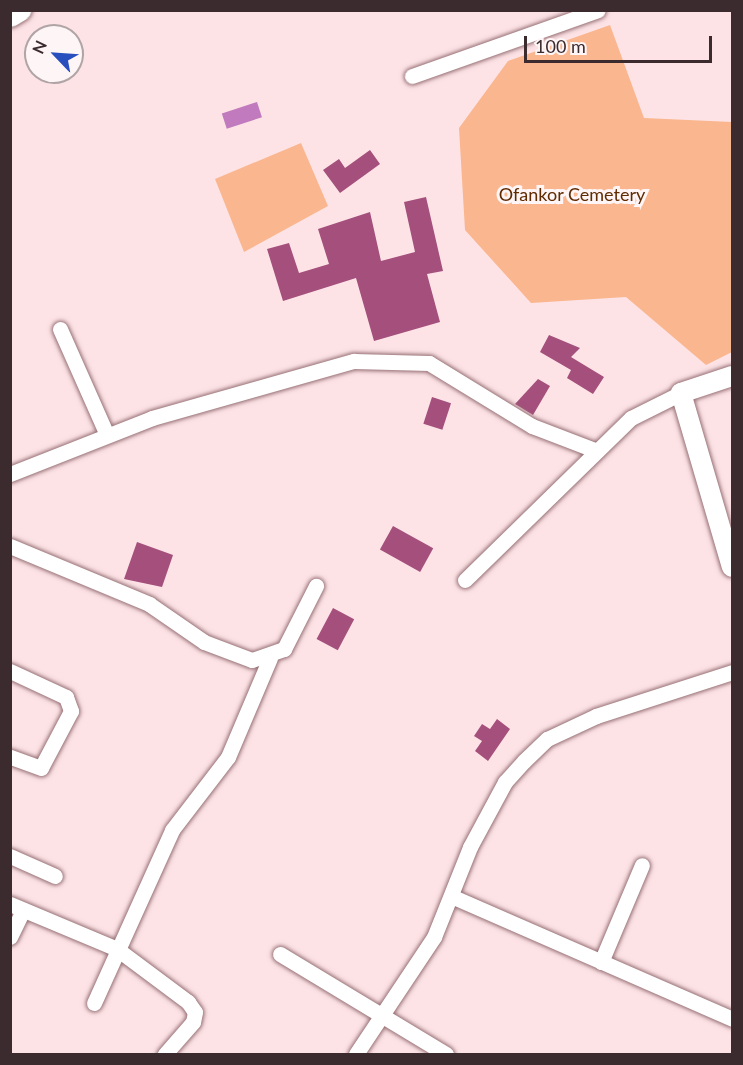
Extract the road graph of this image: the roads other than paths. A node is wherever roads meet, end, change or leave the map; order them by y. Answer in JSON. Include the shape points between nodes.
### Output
{"nodes":[{"id":1,"x":20,"y":10,"type":"edge"},
{"id":2,"x":598,"y":10,"type":"edge"},
{"id":3,"x":10,"y":16,"type":"edge"},
{"id":4,"x":412,"y":76,"type":"dead end"},
{"id":5,"x":60,"y":329,"type":"dead end"},
{"id":6,"x":732,"y":376,"type":"edge"},
{"id":7,"x":681,"y":393,"type":"junction"},
{"id":8,"x":107,"y":435,"type":"junction"},
{"id":9,"x":595,"y":450,"type":"junction"},
{"id":10,"x":10,"y":474,"type":"edge"},
{"id":11,"x":730,"y":540,"type":"edge"},
{"id":12,"x":11,"y":547,"type":"edge"},
{"id":13,"x":732,"y":567,"type":"edge"},
{"id":14,"x":465,"y":580,"type":"dead end"},
{"id":15,"x":316,"y":586,"type":"dead end"},
{"id":16,"x":270,"y":658,"type":"junction"},
{"id":17,"x":10,"y":671,"type":"edge"},
{"id":18,"x":732,"y":672,"type":"edge"},
{"id":19,"x":10,"y":757,"type":"edge"},
{"id":20,"x":10,"y":856,"type":"edge"},
{"id":21,"x":642,"y":864,"type":"dead end"},
{"id":22,"x":55,"y":876,"type":"dead end"},
{"id":23,"x":451,"y":896,"type":"junction"},
{"id":24,"x":17,"y":907,"type":"edge"},
{"id":25,"x":10,"y":937,"type":"edge"},
{"id":26,"x":117,"y":949,"type":"junction"},
{"id":27,"x":280,"y":954,"type":"dead end"},
{"id":28,"x":601,"y":962,"type":"junction"},
{"id":29,"x":94,"y":1003,"type":"dead end"},
{"id":30,"x":382,"y":1016,"type":"junction"},
{"id":31,"x":732,"y":1019,"type":"edge"},
{"id":32,"x":165,"y":1054,"type":"edge"},
{"id":33,"x":356,"y":1054,"type":"edge"},
{"id":34,"x":446,"y":1054,"type":"edge"}],
"edges":[{"from":1,"to":3,"type":"main road"},
{"from":2,"to":4,"type":"street"},
{"from":5,"to":8,"type":"street"},
{"from":6,"to":7,"type":"street"},
{"from":7,"to":9,"type":"street","via":[[644,409]]},
{"from":7,"to":11,"type":"street"},
{"from":8,"to":9,"type":"street","via":[[323,367],[408,360],[429,363],[532,426]]},
{"from":8,"to":10,"type":"street"},
{"from":9,"to":14,"type":"street"},
{"from":11,"to":13,"type":"street"},
{"from":12,"to":16,"type":"street","via":[[149,604],[228,654]]},
{"from":15,"to":16,"type":"street","via":[[297,632]]},
{"from":16,"to":26,"type":"street","via":[[228,757],[172,830]]},
{"from":17,"to":19,"type":"street","via":[[66,697],[71,711],[41,768]]},
{"from":18,"to":23,"type":"street","via":[[596,716],[547,739],[505,782]]},
{"from":20,"to":22,"type":"street"},
{"from":21,"to":28,"type":"street"},
{"from":23,"to":28,"type":"street"},
{"from":23,"to":30,"type":"street","via":[[434,937]]},
{"from":24,"to":25,"type":"street"},
{"from":24,"to":26,"type":"street"},
{"from":26,"to":29,"type":"street"},
{"from":26,"to":32,"type":"street","via":[[159,977],[195,1012],[190,1028]]},
{"from":27,"to":30,"type":"street"},
{"from":28,"to":31,"type":"street"},
{"from":30,"to":33,"type":"street"},
{"from":30,"to":34,"type":"street"}]}
